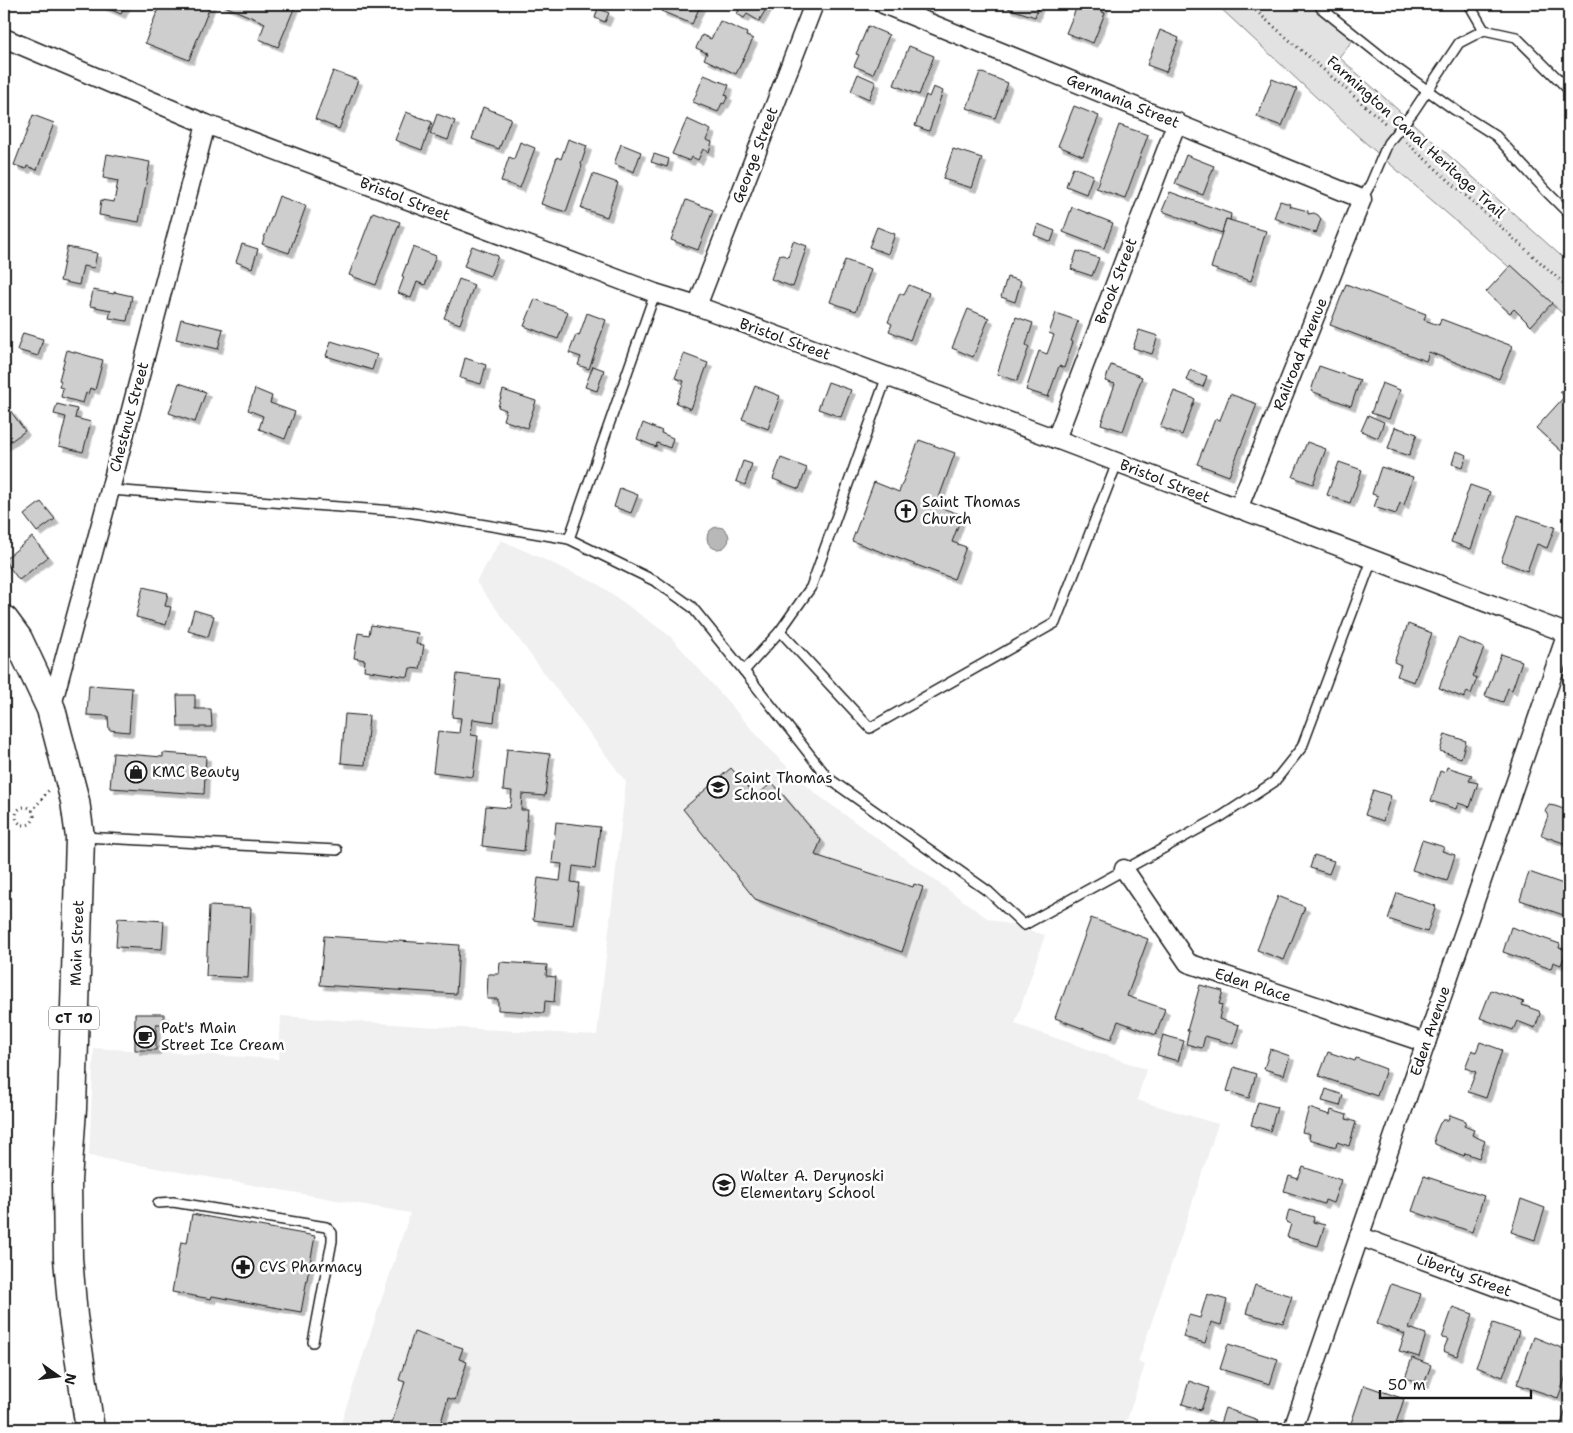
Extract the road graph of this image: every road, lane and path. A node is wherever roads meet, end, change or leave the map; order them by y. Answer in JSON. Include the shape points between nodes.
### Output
{"nodes":[{"id":1,"x":814,"y":4,"type":"edge"},
{"id":2,"x":883,"y":4,"type":"edge"},
{"id":3,"x":1248,"y":4,"type":"edge"},
{"id":4,"x":1320,"y":4,"type":"edge"},
{"id":5,"x":1469,"y":4,"type":"edge"},
{"id":6,"x":1484,"y":30,"type":"junction"},
{"id":7,"x":4,"y":38,"type":"edge"},
{"id":8,"x":1427,"y":90,"type":"junction"},
{"id":9,"x":1569,"y":90,"type":"edge"},
{"id":10,"x":1176,"y":122,"type":"junction"},
{"id":11,"x":206,"y":124,"type":"junction"},
{"id":12,"x":1396,"y":133,"type":"junction"},
{"id":13,"x":1362,"y":199,"type":"junction"},
{"id":14,"x":1569,"y":214,"type":"edge"},
{"id":15,"x":1569,"y":288,"type":"edge"},
{"id":16,"x":655,"y":293,"type":"junction"},
{"id":17,"x":697,"y":306,"type":"junction"},
{"id":18,"x":886,"y":376,"type":"junction"},
{"id":19,"x":1056,"y":440,"type":"junction"},
{"id":20,"x":1117,"y":462,"type":"junction"},
{"id":21,"x":110,"y":490,"type":"junction"},
{"id":22,"x":1238,"y":509,"type":"junction"},
{"id":23,"x":569,"y":539,"type":"junction"},
{"id":24,"x":1372,"y":560,"type":"junction"},
{"id":25,"x":4,"y":620,"type":"edge"},
{"id":26,"x":780,"y":630,"type":"junction"},
{"id":27,"x":1568,"y":634,"type":"edge"},
{"id":28,"x":744,"y":671,"type":"junction"},
{"id":29,"x":50,"y":709,"type":"junction"},
{"id":30,"x":49,"y":789,"type":"dead end"},
{"id":31,"x":32,"y":811,"type":"junction"},
{"id":32,"x":80,"y":837,"type":"junction"},
{"id":33,"x":337,"y":850,"type":"dead end"},
{"id":34,"x":1124,"y":869,"type":"junction"},
{"id":35,"x":1426,"y":1043,"type":"junction"},
{"id":36,"x":158,"y":1203,"type":"dead end"},
{"id":37,"x":1359,"y":1236,"type":"junction"},
{"id":38,"x":1569,"y":1314,"type":"edge"},
{"id":39,"x":313,"y":1342,"type":"dead end"},
{"id":40,"x":90,"y":1429,"type":"edge"},
{"id":41,"x":1293,"y":1429,"type":"edge"}],
"edges":[{"from":1,"to":17,"type":"street","name":"George Street"},
{"from":2,"to":10,"type":"street","name":"Germania Street"},
{"from":3,"to":12,"type":"path","name":"Farmington Canal Heritage Trail"},
{"from":4,"to":8,"type":"lane"},
{"from":5,"to":6,"type":"lane"},
{"from":6,"to":8,"type":"lane","via":[[1459,42]]},
{"from":6,"to":9,"type":"lane","via":[[1516,37]]},
{"from":7,"to":11,"type":"street","name":"Bristol Street"},
{"from":8,"to":12,"type":"lane"},
{"from":8,"to":14,"type":"lane","via":[[1496,136]]},
{"from":10,"to":13,"type":"street","name":"Germania Street"},
{"from":10,"to":19,"type":"street","name":"Brook Street"},
{"from":11,"to":16,"type":"street","name":"Bristol Street"},
{"from":11,"to":21,"type":"street","name":"Chestnut Street"},
{"from":12,"to":13,"type":"lane"},
{"from":12,"to":15,"type":"path","name":"Farmington Canal Heritage Trail"},
{"from":13,"to":22,"type":"street","name":"Railroad Avenue"},
{"from":16,"to":17,"type":"street","name":"Bristol Street"},
{"from":16,"to":23,"type":"lane"},
{"from":17,"to":18,"type":"street","name":"Bristol Street"},
{"from":18,"to":19,"type":"street","name":"Bristol Street"},
{"from":18,"to":26,"type":"lane","via":[[811,586]]},
{"from":19,"to":20,"type":"street","name":"Bristol Street"},
{"from":20,"to":22,"type":"street","name":"Bristol Street"},
{"from":20,"to":26,"type":"lane","via":[[1055,623],[870,728]]},
{"from":21,"to":23,"type":"lane","via":[[408,512]]},
{"from":21,"to":29,"type":"street","name":"Chestnut Street"},
{"from":22,"to":24,"type":"street","name":"Bristol Street"},
{"from":23,"to":28,"type":"lane","via":[[657,582],[692,607]]},
{"from":24,"to":27,"type":"street","name":"Bristol Street"},
{"from":24,"to":34,"type":"lane","via":[[1302,747],[1274,782],[1222,816]]},
{"from":25,"to":29,"type":"highway","name":"Main Street","number":"CT 10","via":[[18,639]]},
{"from":26,"to":28,"type":"lane"},
{"from":27,"to":35,"type":"street","name":"Eden Avenue"},
{"from":28,"to":34,"type":"lane","via":[[828,778],[989,892],[1024,925]]},
{"from":29,"to":32,"type":"highway","name":"Main Street","number":"CT 10","via":[[75,801]]},
{"from":30,"to":31,"type":"path"},
{"from":31,"to":31,"type":"path","via":[[22,808],[18,812],[18,821],[25,825],[30,823],[34,816]]},
{"from":32,"to":33,"type":"lane"},
{"from":32,"to":40,"type":"highway","name":"Main Street","number":"CT 10","via":[[67,1180],[68,1258]]},
{"from":34,"to":35,"type":"street","name":"Eden Place","via":[[1188,964]]},
{"from":35,"to":37,"type":"street","name":"Eden Avenue"},
{"from":36,"to":39,"type":"lane","via":[[173,1202],[326,1227],[332,1233],[332,1241]]},
{"from":37,"to":38,"type":"street","name":"Liberty Street"},
{"from":37,"to":41,"type":"street","name":"Eden Avenue"}]}
